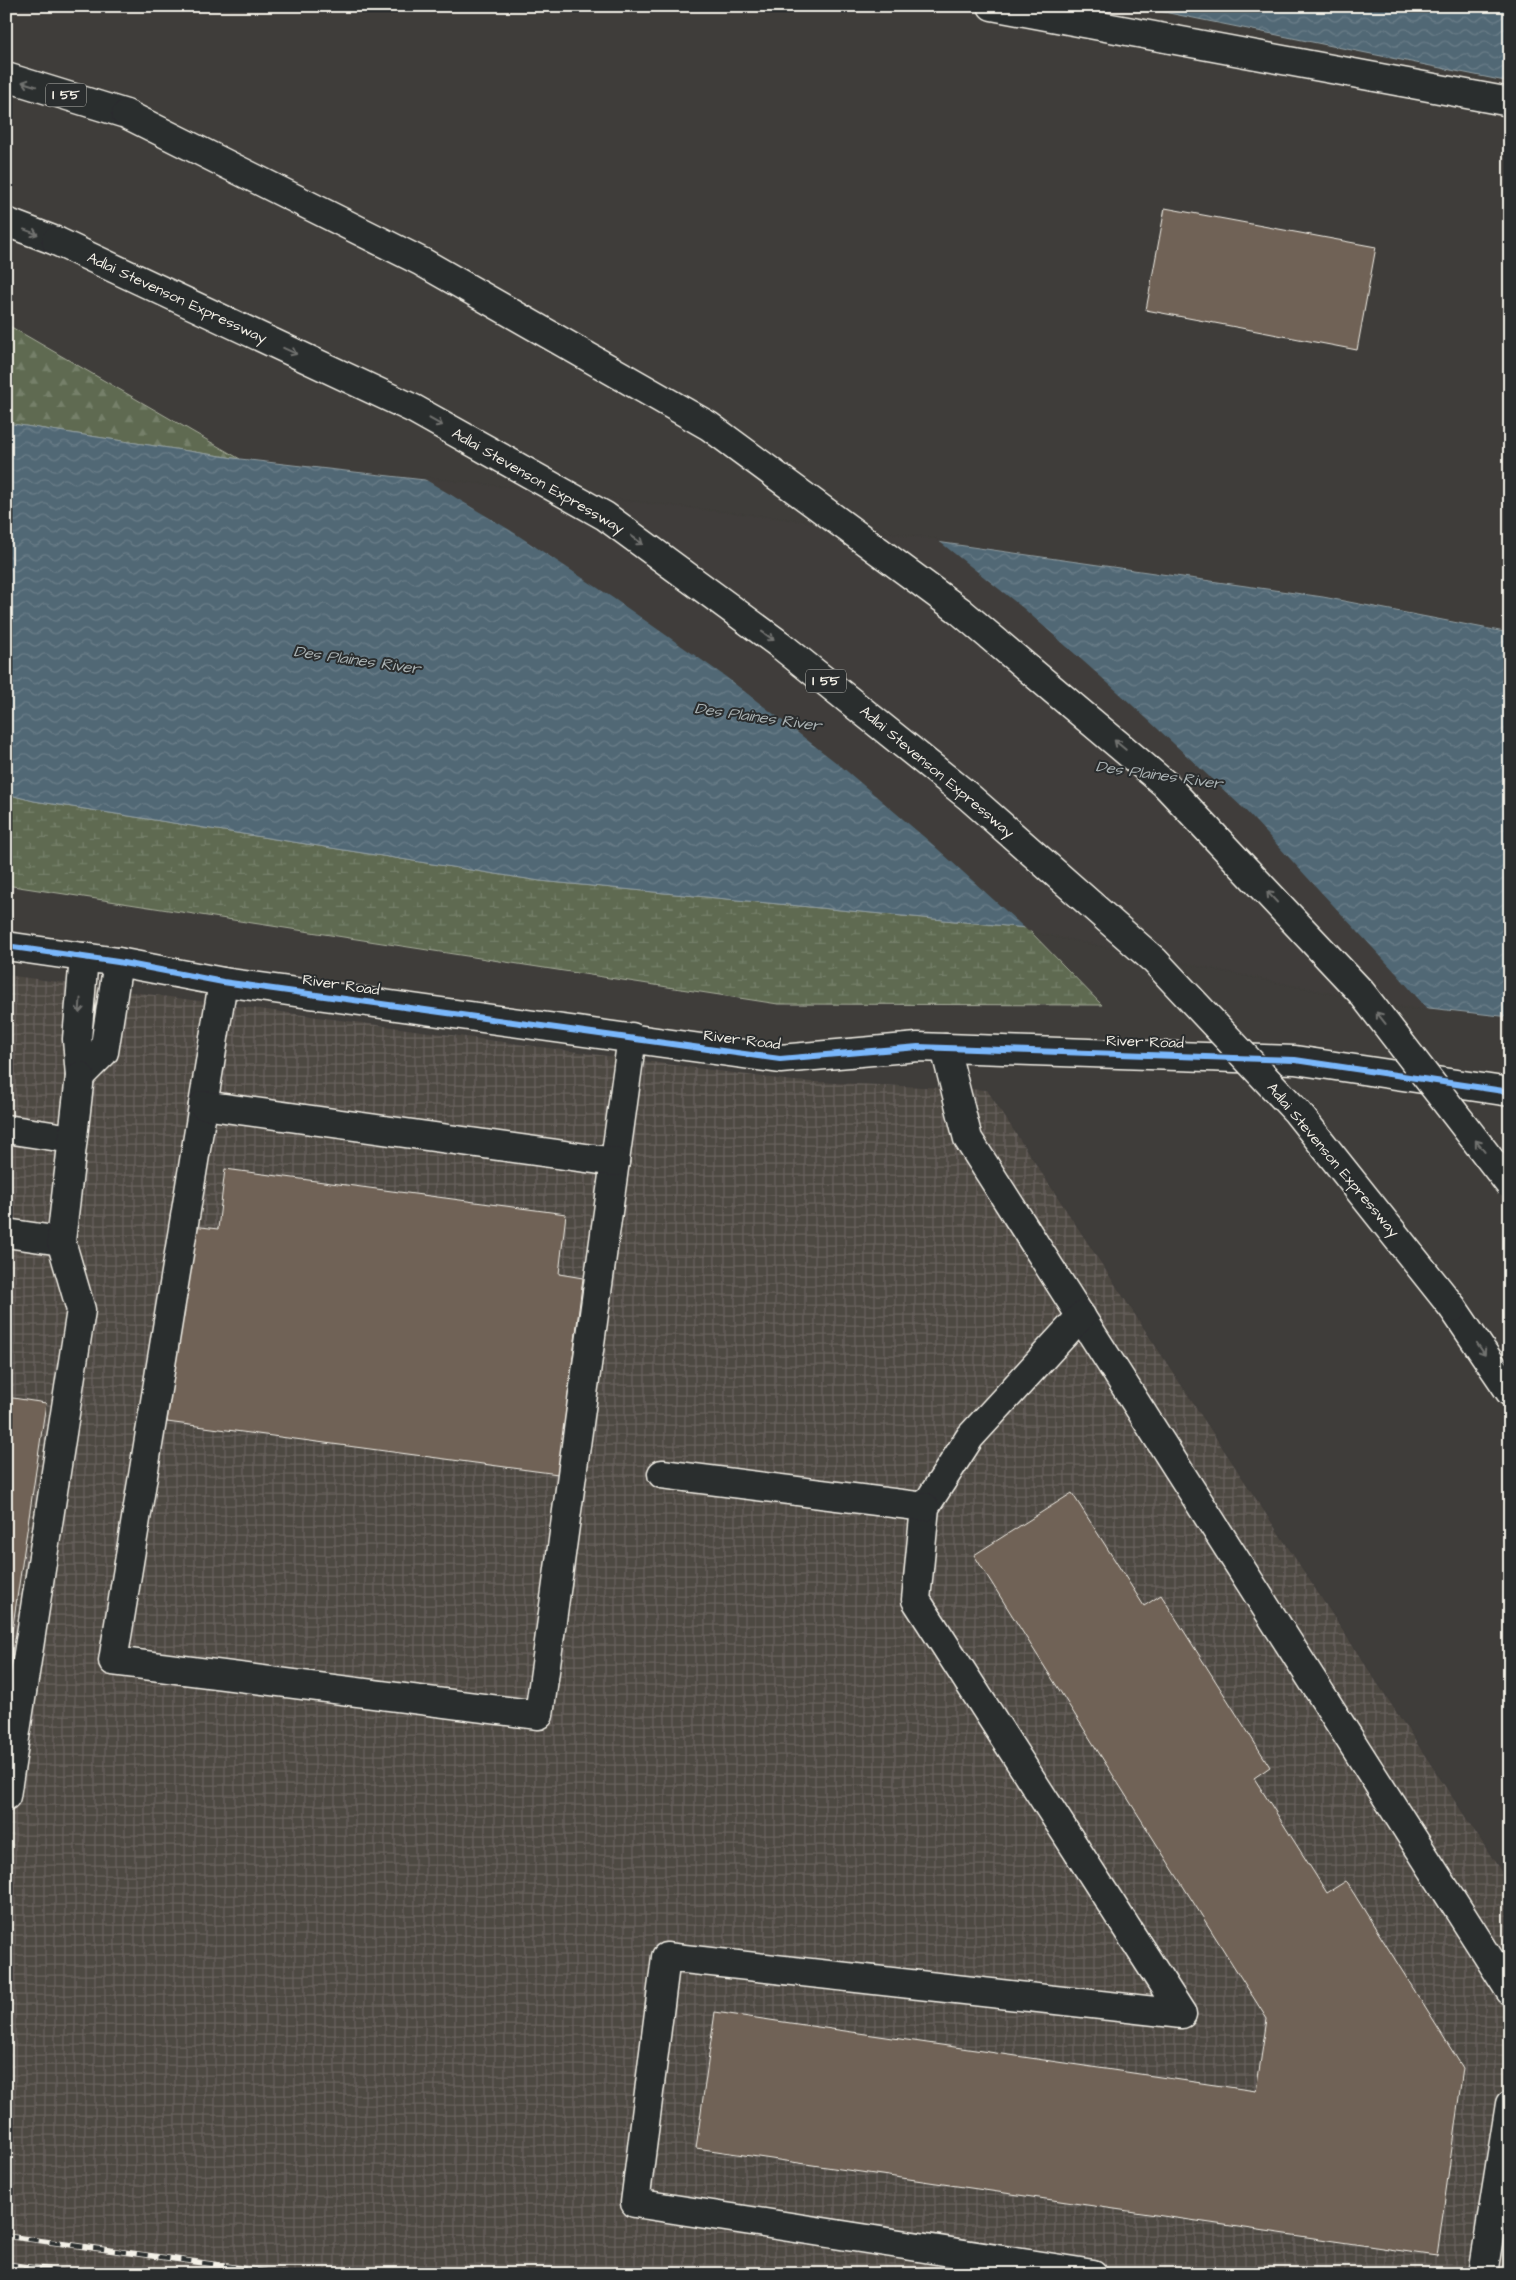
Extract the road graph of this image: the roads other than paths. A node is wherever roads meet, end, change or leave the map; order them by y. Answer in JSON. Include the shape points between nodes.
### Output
{"nodes":[{"id":1,"x":992,"y":6,"type":"edge"},
{"id":2,"x":6,"y":77,"type":"edge"},
{"id":3,"x":1510,"y":102,"type":"edge"},
{"id":4,"x":6,"y":222,"type":"edge"},
{"id":5,"x":6,"y":946,"type":"edge"},
{"id":6,"x":84,"y":957,"type":"junction"},
{"id":7,"x":118,"y":962,"type":"junction"},
{"id":8,"x":223,"y":982,"type":"junction"},
{"id":9,"x":632,"y":1037,"type":"junction"},
{"id":10,"x":945,"y":1048,"type":"junction"},
{"id":11,"x":80,"y":1076,"type":"junction"},
{"id":12,"x":1510,"y":1092,"type":"edge"},
{"id":13,"x":203,"y":1105,"type":"junction"},
{"id":14,"x":6,"y":1129,"type":"edge"},
{"id":15,"x":72,"y":1139,"type":"junction"},
{"id":16,"x":615,"y":1162,"type":"junction"},
{"id":17,"x":1510,"y":1185,"type":"edge"},
{"id":18,"x":6,"y":1233,"type":"edge"},
{"id":19,"x":61,"y":1241,"type":"junction"},
{"id":20,"x":1081,"y":1316,"type":"junction"},
{"id":21,"x":1510,"y":1392,"type":"edge"},
{"id":22,"x":662,"y":1474,"type":"dead end"},
{"id":23,"x":925,"y":1507,"type":"junction"},
{"id":24,"x":6,"y":1796,"type":"edge"},
{"id":25,"x":1510,"y":1991,"type":"edge"},
{"id":26,"x":1510,"y":2104,"type":"edge"},
{"id":27,"x":1093,"y":2274,"type":"edge"},
{"id":28,"x":1483,"y":2274,"type":"edge"}],
"edges":[{"from":1,"to":3,"type":"main road"},
{"from":17,"to":2,"type":"main road","number":"I 55","one_way":true,"bridge":true,"via":[[1361,992],[1165,784],[960,611],[709,426],[422,262],[126,114]]},
{"from":4,"to":21,"type":"main road","name":"Adlai Stevenson Expressway","number":"I 55","one_way":true,"bridge":true,"via":[[56,241],[422,414],[605,516],[779,644],[968,796],[1155,961],[1297,1112],[1453,1308]]},
{"from":5,"to":6,"type":"main road","name":"River Road"},
{"from":6,"to":7,"type":"main road","name":"River Road"},
{"from":6,"to":11,"type":"main road","one_way":true,"via":[[77,1039]]},
{"from":7,"to":8,"type":"main road","name":"River Road"},
{"from":7,"to":11,"type":"main road","via":[[104,1052]]},
{"from":8,"to":9,"type":"main road","name":"River Road"},
{"from":8,"to":13,"type":"main road"},
{"from":9,"to":10,"type":"main road","name":"River Road","via":[[780,1059],[918,1047]]},
{"from":9,"to":16,"type":"main road"},
{"from":10,"to":12,"type":"main road","name":"River Road","via":[[1295,1060]]},
{"from":10,"to":20,"type":"main road","via":[[968,1139]]},
{"from":11,"to":15,"type":"main road"},
{"from":13,"to":16,"type":"main road"},
{"from":13,"to":16,"type":"main road","via":[[113,1661],[539,1715]]},
{"from":14,"to":15,"type":"main road"},
{"from":15,"to":19,"type":"main road"},
{"from":18,"to":19,"type":"main road"},
{"from":19,"to":24,"type":"main road","via":[[81,1310]]},
{"from":20,"to":23,"type":"main road","via":[[970,1437]]},
{"from":20,"to":25,"type":"main road"},
{"from":22,"to":23,"type":"main road"},
{"from":23,"to":27,"type":"main road","via":[[916,1600],[1182,2014],[666,1957],[635,2203]]},
{"from":26,"to":28,"type":"main road"}]}
